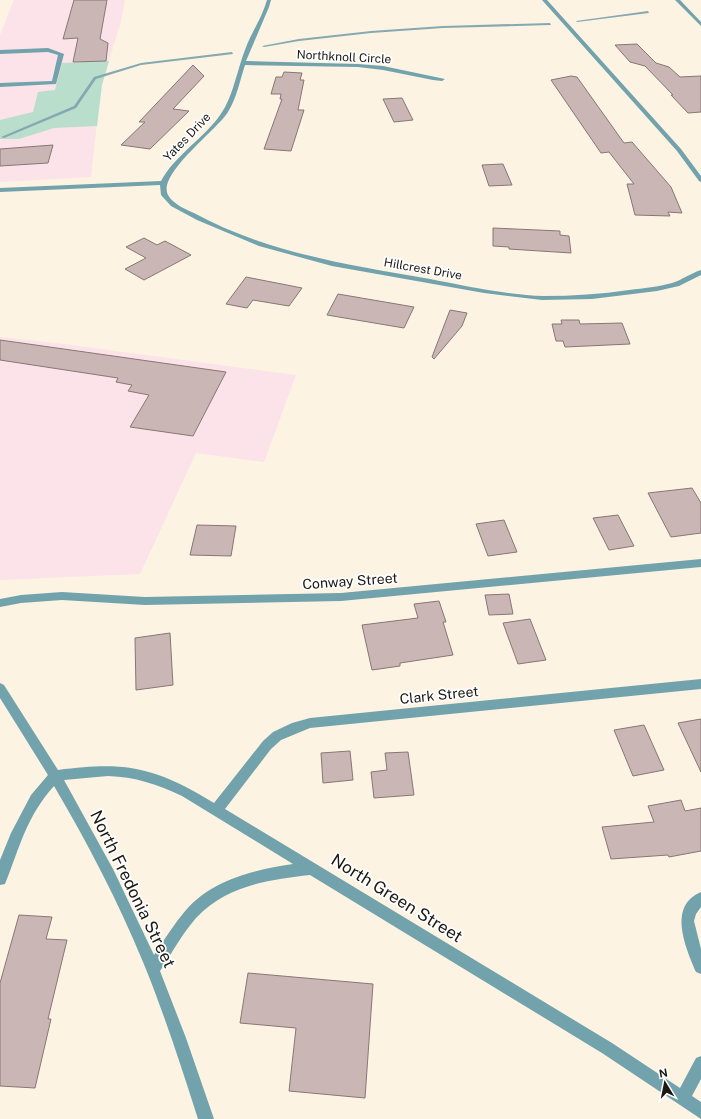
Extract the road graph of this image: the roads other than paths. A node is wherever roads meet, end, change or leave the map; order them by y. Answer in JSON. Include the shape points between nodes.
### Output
{"nodes":[{"id":1,"x":269,"y":0,"type":"edge"},
{"id":2,"x":544,"y":0,"type":"edge"},
{"id":3,"x":677,"y":0,"type":"edge"},
{"id":4,"x":701,"y":24,"type":"edge"},
{"id":5,"x":0,"y":52,"type":"edge"},
{"id":6,"x":243,"y":63,"type":"junction"},
{"id":7,"x":442,"y":79,"type":"dead end"},
{"id":8,"x":0,"y":86,"type":"edge"},
{"id":9,"x":701,"y":180,"type":"edge"},
{"id":10,"x":163,"y":183,"type":"junction"},
{"id":11,"x":0,"y":190,"type":"edge"},
{"id":12,"x":701,"y":272,"type":"edge"},
{"id":13,"x":688,"y":279,"type":"junction"},
{"id":14,"x":701,"y":282,"type":"edge"},
{"id":15,"x":701,"y":563,"type":"edge"},
{"id":16,"x":0,"y":603,"type":"edge"},
{"id":17,"x":701,"y":684,"type":"edge"},
{"id":18,"x":0,"y":688,"type":"edge"},
{"id":19,"x":55,"y":776,"type":"junction"},
{"id":20,"x":217,"y":809,"type":"junction"},
{"id":21,"x":313,"y":868,"type":"junction"},
{"id":22,"x":0,"y":879,"type":"edge"},
{"id":23,"x":701,"y":899,"type":"edge"},
{"id":24,"x":701,"y":968,"type":"edge"},
{"id":25,"x":153,"y":969,"type":"junction"},
{"id":26,"x":701,"y":1063,"type":"edge"},
{"id":27,"x":683,"y":1098,"type":"junction"},
{"id":28,"x":701,"y":1111,"type":"edge"},
{"id":29,"x":206,"y":1119,"type":"edge"}],
"edges":[{"from":1,"to":6,"type":"street","name":"Yates Drive"},
{"from":2,"to":9,"type":"street","via":[[679,150]]},
{"from":3,"to":4,"type":"street"},
{"from":5,"to":8,"type":"street","via":[[48,50],[61,54],[54,83]]},
{"from":6,"to":7,"type":"street","name":"Northknoll Circle","via":[[362,66]]},
{"from":6,"to":10,"type":"street","name":"Yates Drive","via":[[227,110],[215,126],[171,168]]},
{"from":10,"to":11,"type":"street","name":"Yates Drive"},
{"from":10,"to":13,"type":"street","name":"Hillcrest Drive","via":[[167,200],[199,219],[261,245],[343,266],[484,291],[542,298],[592,297],[640,292]]},
{"from":12,"to":13,"type":"street","name":"Hillcrest Drive"},
{"from":13,"to":14,"type":"street"},
{"from":15,"to":16,"type":"street","name":"Conway Street","via":[[341,597],[144,602],[62,596]]},
{"from":17,"to":20,"type":"street","name":"Clark Street","via":[[303,725],[277,736],[267,745]]},
{"from":18,"to":19,"type":"street","name":"North Fredonia Street"},
{"from":19,"to":20,"type":"street","name":"North Green Street","via":[[105,770],[140,773],[160,779]]},
{"from":19,"to":22,"type":"street","via":[[33,801],[24,816]]},
{"from":19,"to":25,"type":"street","name":"North Fredonia Street","via":[[126,908]]},
{"from":20,"to":21,"type":"street","name":"North Green Street"},
{"from":21,"to":25,"type":"street","via":[[258,876],[225,887],[207,899],[191,915]]},
{"from":21,"to":27,"type":"street","name":"North Green Street","via":[[607,1048]]},
{"from":23,"to":24,"type":"street","via":[[692,906],[687,916],[688,929]]},
{"from":25,"to":29,"type":"street","name":"North Fredonia Street"},
{"from":26,"to":27,"type":"street"},
{"from":27,"to":28,"type":"street","name":"North Green Street"}]}
